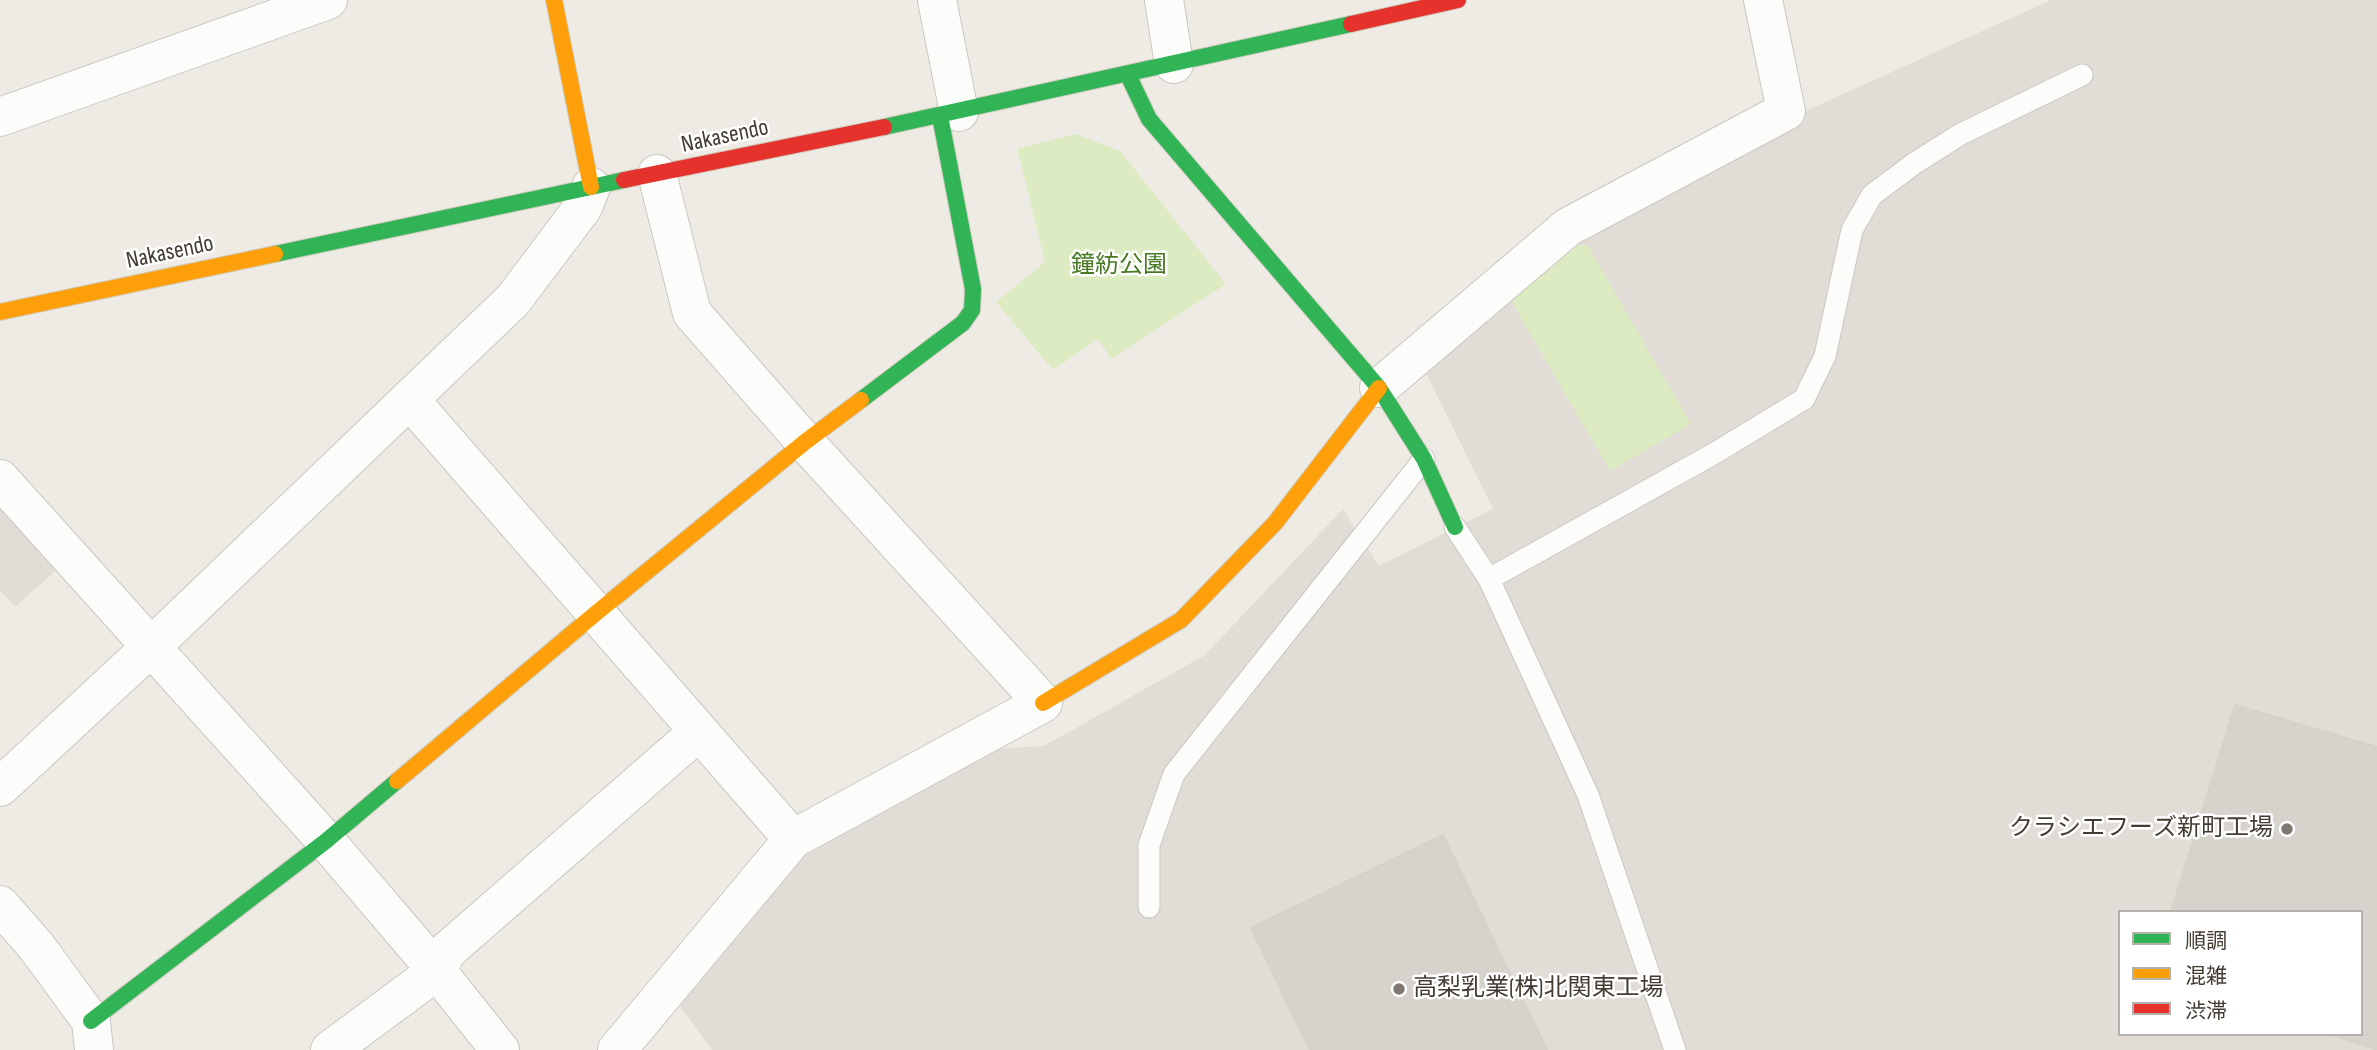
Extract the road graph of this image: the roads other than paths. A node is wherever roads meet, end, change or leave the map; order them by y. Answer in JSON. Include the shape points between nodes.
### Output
{"nodes":[{"id":1,"x":328,"y":0,"type":"edge"},
{"id":2,"x":554,"y":0,"type":"edge"},
{"id":3,"x":937,"y":0,"type":"edge"},
{"id":4,"x":1164,"y":0,"type":"edge"},
{"id":5,"x":1458,"y":0,"type":"edge"},
{"id":6,"x":1763,"y":0,"type":"edge"},
{"id":7,"x":1174,"y":64,"type":"junction"},
{"id":8,"x":1128,"y":75,"type":"junction"},
{"id":9,"x":2082,"y":75,"type":"dead end"},
{"id":10,"x":949,"y":114,"type":"junction"},
{"id":11,"x":0,"y":117,"type":"edge"},
{"id":12,"x":657,"y":174,"type":"junction"},
{"id":13,"x":591,"y":187,"type":"junction"},
{"id":14,"x":0,"y":312,"type":"edge"},
{"id":15,"x":1379,"y":388,"type":"junction"},
{"id":16,"x":409,"y":399,"type":"junction"},
{"id":17,"x":805,"y":442,"type":"junction"},
{"id":18,"x":1424,"y":459,"type":"junction"},
{"id":19,"x":0,"y":479,"type":"edge"},
{"id":20,"x":1455,"y":527,"type":"joint"},
{"id":21,"x":1489,"y":579,"type":"junction"},
{"id":22,"x":595,"y":614,"type":"junction"},
{"id":23,"x":152,"y":646,"type":"junction"},
{"id":24,"x":1043,"y":703,"type":"junction"},
{"id":25,"x":698,"y":732,"type":"junction"},
{"id":26,"x":0,"y":787,"type":"edge"},
{"id":27,"x":793,"y":839,"type":"junction"},
{"id":28,"x":326,"y":841,"type":"junction"},
{"id":29,"x":0,"y":905,"type":"edge"},
{"id":30,"x":1149,"y":907,"type":"dead end"},
{"id":31,"x":437,"y":971,"type":"junction"},
{"id":32,"x":93,"y":1035,"type":"edge"},
{"id":33,"x":330,"y":1050,"type":"edge"},
{"id":34,"x":500,"y":1050,"type":"edge"},
{"id":35,"x":617,"y":1050,"type":"edge"},
{"id":36,"x":1675,"y":1050,"type":"edge"}],
"edges":[{"from":1,"to":11,"type":"street"},
{"from":2,"to":13,"type":"main road"},
{"from":3,"to":10,"type":"street"},
{"from":4,"to":7,"type":"street"},
{"from":5,"to":7,"type":"main road","name":"Nakasendo"},
{"from":6,"to":15,"type":"street","via":[[1786,111],[1568,227]]},
{"from":7,"to":8,"type":"main road","name":"Nakasendo"},
{"from":8,"to":10,"type":"main road","name":"Nakasendo"},
{"from":8,"to":15,"type":"main road","via":[[1149,118]]},
{"from":9,"to":21,"type":"lane","via":[[1961,134],[1872,195],[1852,230],[1825,356],[1804,399]]},
{"from":10,"to":12,"type":"main road","name":"Nakasendo"},
{"from":10,"to":17,"type":"main road","via":[[972,310],[963,323]]},
{"from":12,"to":13,"type":"main road","name":"Nakasendo"},
{"from":12,"to":17,"type":"street","via":[[692,313]]},
{"from":13,"to":14,"type":"main road","name":"Nakasendo"},
{"from":13,"to":16,"type":"street","via":[[583,207],[513,300]]},
{"from":15,"to":18,"type":"main road"},
{"from":15,"to":24,"type":"main road","via":[[1275,523],[1181,620]]},
{"from":16,"to":22,"type":"street"},
{"from":16,"to":23,"type":"street"},
{"from":17,"to":22,"type":"main road"},
{"from":17,"to":24,"type":"street"},
{"from":18,"to":20,"type":"main road"},
{"from":18,"to":30,"type":"lane","via":[[1174,774],[1149,845]]},
{"from":19,"to":23,"type":"street"},
{"from":20,"to":21,"type":"lane"},
{"from":21,"to":36,"type":"lane","via":[[1588,795]]},
{"from":22,"to":25,"type":"street"},
{"from":22,"to":28,"type":"main road"},
{"from":23,"to":26,"type":"street"},
{"from":23,"to":28,"type":"street"},
{"from":24,"to":27,"type":"street"},
{"from":25,"to":27,"type":"street"},
{"from":25,"to":31,"type":"street","via":[[447,951]]},
{"from":27,"to":35,"type":"street"},
{"from":28,"to":31,"type":"street"},
{"from":28,"to":32,"type":"main road"},
{"from":29,"to":32,"type":"street","via":[[36,946]]},
{"from":31,"to":33,"type":"street"},
{"from":31,"to":34,"type":"street"}]}
